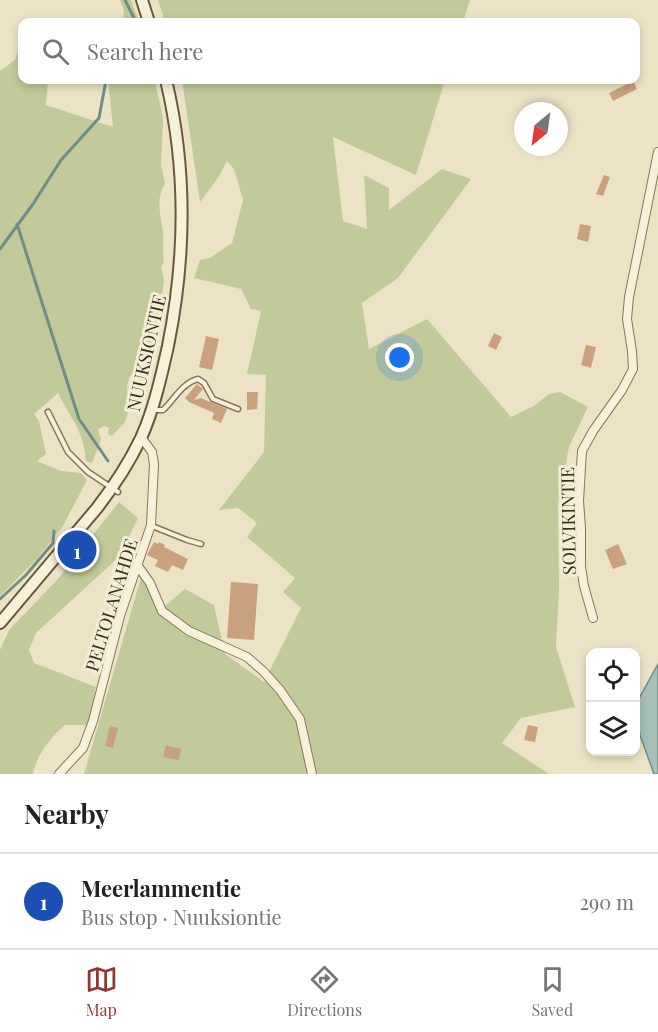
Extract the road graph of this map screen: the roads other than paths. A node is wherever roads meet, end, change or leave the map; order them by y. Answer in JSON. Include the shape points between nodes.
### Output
{"nodes":[{"id":1,"x":142,"y":0,"type":"edge"},
{"id":2,"x":148,"y":18,"type":"edge"},
{"id":3,"x":167,"y":84,"type":"edge"},
{"id":4,"x":658,"y":152,"type":"edge"},
{"id":5,"x":238,"y":409,"type":"dead end"},
{"id":6,"x":151,"y":410,"type":"junction"},
{"id":7,"x":48,"y":412,"type":"dead end"},
{"id":8,"x":141,"y":437,"type":"junction"},
{"id":9,"x":115,"y":490,"type":"junction"},
{"id":10,"x":151,"y":525,"type":"junction"},
{"id":11,"x":201,"y":544,"type":"dead end"},
{"id":12,"x":138,"y":566,"type":"junction"},
{"id":13,"x":594,"y":618,"type":"dead end"},
{"id":14,"x":0,"y":623,"type":"edge"},
{"id":15,"x":59,"y":774,"type":"edge"},
{"id":16,"x":312,"y":774,"type":"edge"}],
"edges":[{"from":1,"to":2,"type":"street"},
{"from":3,"to":6,"type":"street","name":"NUUKSIONTIE","via":[[180,156],[182,227],[178,289]]},
{"from":4,"to":13,"type":"street","name":"SOLVIKINTIE","via":[[629,297],[627,319],[633,369],[582,451],[581,567]]},
{"from":5,"to":6,"type":"lane","via":[[213,399],[198,379],[182,389],[163,410]]},
{"from":6,"to":8,"type":"street","name":"NUUKSIONTIE"},
{"from":7,"to":9,"type":"lane","via":[[68,452]]},
{"from":8,"to":9,"type":"street","name":"NUUKSIONTIE"},
{"from":8,"to":10,"type":"street","name":"PELTOLANAHDE","via":[[152,452],[154,464]]},
{"from":9,"to":14,"type":"street","name":"NUUKSIONTIE"},
{"from":10,"to":11,"type":"lane"},
{"from":10,"to":12,"type":"street","name":"PELTOLANAHDE"},
{"from":12,"to":15,"type":"street","name":"PELTOLANAHDE","via":[[83,748]]},
{"from":12,"to":16,"type":"street","via":[[162,611],[189,631],[247,657],[280,690],[300,719]]}]}
